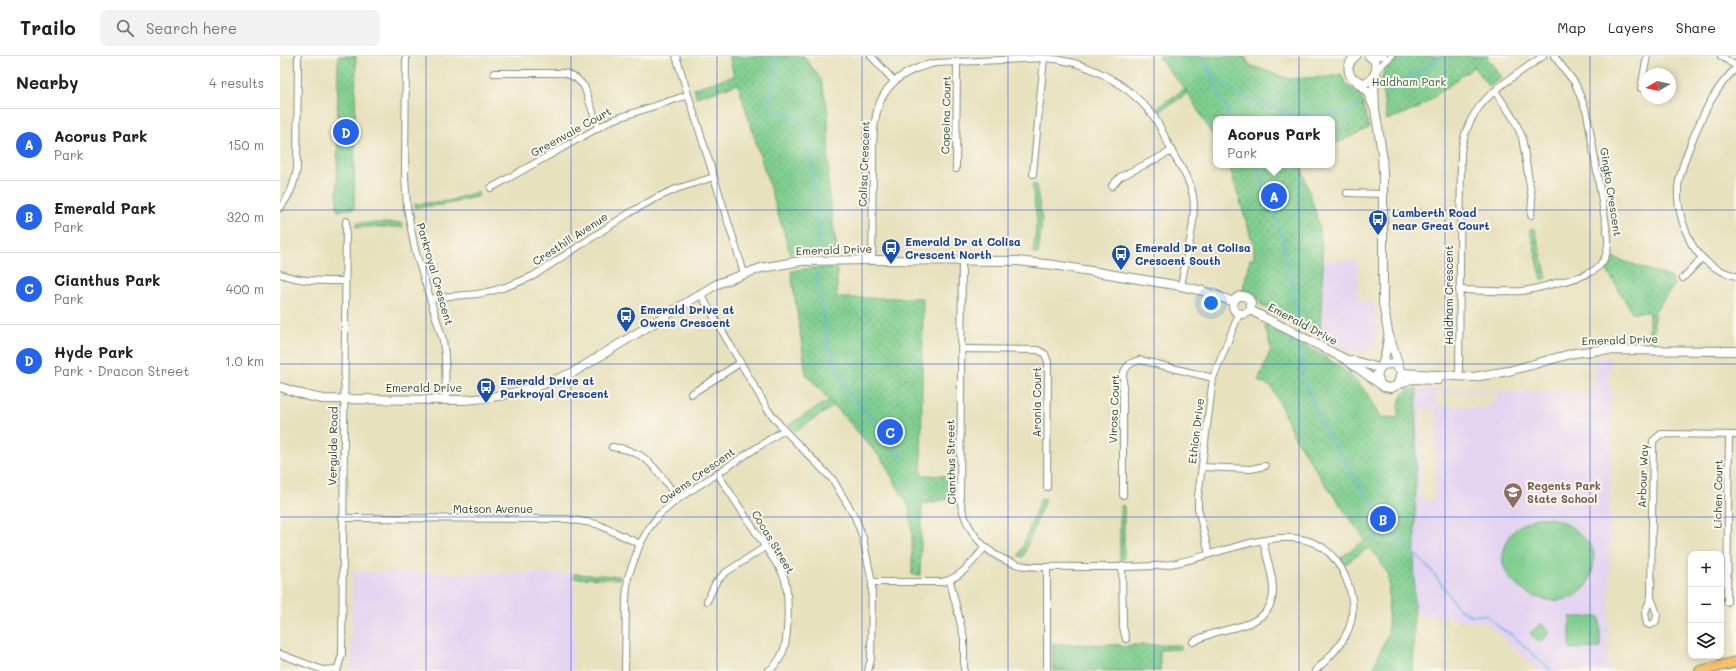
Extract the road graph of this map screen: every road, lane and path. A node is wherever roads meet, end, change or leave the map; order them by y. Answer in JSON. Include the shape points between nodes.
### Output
{"nodes":[{"id":1,"x":298,"y":56,"type":"edge"},
{"id":2,"x":406,"y":56,"type":"edge"},
{"id":3,"x":676,"y":56,"type":"edge"},
{"id":4,"x":871,"y":56,"type":"edge"},
{"id":5,"x":1370,"y":56,"type":"edge"},
{"id":6,"x":1384,"y":56,"type":"edge"},
{"id":7,"x":1391,"y":56,"type":"edge"},
{"id":8,"x":1543,"y":56,"type":"edge"},
{"id":9,"x":1554,"y":56,"type":"edge"},
{"id":10,"x":1647,"y":56,"type":"edge"},
{"id":11,"x":1721,"y":56,"type":"edge"},
{"id":12,"x":1044,"y":58,"type":"junction"},
{"id":13,"x":1352,"y":58,"type":"edge"},
{"id":14,"x":957,"y":62,"type":"junction"},
{"id":15,"x":1736,"y":67,"type":"edge"},
{"id":16,"x":1645,"y":68,"type":"edge"},
{"id":17,"x":1376,"y":72,"type":"junction"},
{"id":18,"x":494,"y":73,"type":"dead end"},
{"id":19,"x":894,"y":81,"type":"junction"},
{"id":20,"x":1355,"y":81,"type":"junction"},
{"id":21,"x":1495,"y":91,"type":"junction"},
{"id":22,"x":688,"y":95,"type":"junction"},
{"id":23,"x":1375,"y":109,"type":"junction"},
{"id":24,"x":598,"y":127,"type":"junction"},
{"id":25,"x":1172,"y":151,"type":"junction"},
{"id":26,"x":956,"y":169,"type":"dead end"},
{"id":27,"x":1033,"y":174,"type":"dead end"},
{"id":28,"x":714,"y":177,"type":"junction"},
{"id":29,"x":1112,"y":186,"type":"dead end"},
{"id":30,"x":492,"y":188,"type":"dead end"},
{"id":31,"x":1346,"y":193,"type":"dead end"},
{"id":32,"x":1383,"y":194,"type":"junction"},
{"id":33,"x":280,"y":208,"type":"edge"},
{"id":34,"x":1531,"y":215,"type":"dead end"},
{"id":35,"x":346,"y":221,"type":"dead end"},
{"id":36,"x":1702,"y":258,"type":"junction"},
{"id":37,"x":872,"y":260,"type":"junction"},
{"id":38,"x":962,"y":260,"type":"junction"},
{"id":39,"x":744,"y":273,"type":"junction"},
{"id":40,"x":280,"y":274,"type":"edge"},
{"id":41,"x":1736,"y":276,"type":"edge"},
{"id":42,"x":1683,"y":278,"type":"dead end"},
{"id":43,"x":345,"y":281,"type":"junction"},
{"id":44,"x":1181,"y":286,"type":"junction"},
{"id":45,"x":1459,"y":290,"type":"junction"},
{"id":46,"x":700,"y":293,"type":"junction"},
{"id":47,"x":431,"y":299,"type":"junction"},
{"id":48,"x":1234,"y":302,"type":"junction"},
{"id":49,"x":1250,"y":310,"type":"junction"},
{"id":50,"x":1239,"y":314,"type":"junction"},
{"id":51,"x":1388,"y":332,"type":"junction"},
{"id":52,"x":961,"y":349,"type":"junction"},
{"id":53,"x":1736,"y":351,"type":"edge"},
{"id":54,"x":1345,"y":359,"type":"junction"},
{"id":55,"x":740,"y":363,"type":"junction"},
{"id":56,"x":1381,"y":366,"type":"junction"},
{"id":57,"x":1400,"y":371,"type":"junction"},
{"id":58,"x":1459,"y":377,"type":"junction"},
{"id":59,"x":1213,"y":378,"type":"junction"},
{"id":60,"x":1380,"y":384,"type":"junction"},
{"id":61,"x":1398,"y":384,"type":"junction"},
{"id":62,"x":280,"y":387,"type":"edge"},
{"id":63,"x":691,"y":394,"type":"dead end"},
{"id":64,"x":344,"y":399,"type":"junction"},
{"id":65,"x":446,"y":400,"type":"junction"},
{"id":66,"x":784,"y":430,"type":"junction"},
{"id":67,"x":1729,"y":435,"type":"junction"},
{"id":68,"x":1736,"y":435,"type":"edge"},
{"id":69,"x":612,"y":447,"type":"dead end"},
{"id":70,"x":1265,"y":466,"type":"dead end"},
{"id":71,"x":1202,"y":467,"type":"junction"},
{"id":72,"x":717,"y":473,"type":"junction"},
{"id":73,"x":1047,"y":487,"type":"dead end"},
{"id":74,"x":1123,"y":495,"type":"dead end"},
{"id":75,"x":678,"y":499,"type":"junction"},
{"id":76,"x":342,"y":518,"type":"junction"},
{"id":77,"x":1263,"y":541,"type":"junction"},
{"id":78,"x":640,"y":544,"type":"junction"},
{"id":79,"x":765,"y":547,"type":"junction"},
{"id":80,"x":985,"y":547,"type":"junction"},
{"id":81,"x":1209,"y":554,"type":"junction"},
{"id":82,"x":1122,"y":566,"type":"junction"},
{"id":83,"x":1047,"y":567,"type":"junction"},
{"id":84,"x":950,"y":581,"type":"junction"},
{"id":85,"x":872,"y":582,"type":"junction"},
{"id":86,"x":1651,"y":597,"type":"dead end"},
{"id":87,"x":706,"y":601,"type":"dead end"},
{"id":88,"x":1727,"y":602,"type":"dead end"},
{"id":89,"x":1126,"y":639,"type":"dead end"},
{"id":90,"x":1193,"y":642,"type":"dead end"},
{"id":91,"x":280,"y":654,"type":"edge"},
{"id":92,"x":1736,"y":662,"type":"edge"},
{"id":93,"x":337,"y":670,"type":"edge"},
{"id":94,"x":625,"y":671,"type":"edge"},
{"id":95,"x":768,"y":671,"type":"edge"},
{"id":96,"x":868,"y":671,"type":"edge"},
{"id":97,"x":964,"y":671,"type":"edge"},
{"id":98,"x":1047,"y":671,"type":"edge"},
{"id":99,"x":1315,"y":671,"type":"edge"},
{"id":100,"x":1700,"y":671,"type":"edge"}],
"edges":[{"from":1,"to":33,"type":"street","via":[[297,170],[294,185]]},
{"from":2,"to":47,"type":"street","name":"Parkroyal Crescent","via":[[407,207],[415,250]]},
{"from":3,"to":22,"type":"street"},
{"from":4,"to":19,"type":"street"},
{"from":5,"to":6,"type":"street"},
{"from":5,"to":17,"type":"street","via":[[1375,61]]},
{"from":7,"to":17,"type":"street"},
{"from":8,"to":21,"type":"street","name":"Haldham Crescent"},
{"from":9,"to":45,"type":"street","name":"Gingko Crescent","via":[[1575,83],[1587,113],[1608,237],[1606,257],[1594,271],[1584,276],[1533,289]]},
{"from":10,"to":16,"type":"street"},
{"from":11,"to":15,"type":"street"},
{"from":12,"to":14,"type":"street","name":"Colisa Crescent"},
{"from":12,"to":25,"type":"street","name":"Colisa Crescent","via":[[1071,61],[1085,66],[1130,92],[1152,115]]},
{"from":12,"to":27,"type":"street"},
{"from":13,"to":20,"type":"street","via":[[1348,66],[1349,74]]},
{"from":14,"to":19,"type":"street","name":"Colisa Crescent","via":[[919,66]]},
{"from":14,"to":26,"type":"street","name":"Copeina Court"},
{"from":15,"to":36,"type":"street","via":[[1714,94],[1680,177],[1678,189],[1681,220],[1695,250]]},
{"from":17,"to":20,"type":"street","via":[[1374,78],[1367,82]]},
{"from":17,"to":23,"type":"street"},
{"from":18,"to":24,"type":"street","via":[[564,73],[576,78],[584,86]]},
{"from":19,"to":37,"type":"street","name":"Colisa Crescent","via":[[880,99],[873,126]]},
{"from":20,"to":23,"type":"street","via":[[1367,91]]},
{"from":21,"to":34,"type":"street","via":[[1514,118],[1522,137],[1532,199]]},
{"from":21,"to":45,"type":"street","name":"Haldham Crescent","via":[[1474,112],[1462,139]]},
{"from":22,"to":24,"type":"street","name":"Greenvale Court","via":[[624,115]]},
{"from":22,"to":28,"type":"street"},
{"from":23,"to":32,"type":"street","via":[[1382,153]]},
{"from":24,"to":30,"type":"street","name":"Greenvale Court"},
{"from":25,"to":29,"type":"street","via":[[1120,178]]},
{"from":25,"to":44,"type":"street","name":"Colisa Crescent","via":[[1188,180],[1194,210]]},
{"from":28,"to":39,"type":"street"},
{"from":28,"to":47,"type":"street","name":"Cresthill Avenue","via":[[656,198],[533,276],[495,290]]},
{"from":31,"to":32,"type":"street"},
{"from":32,"to":51,"type":"street","via":[[1383,289]]},
{"from":35,"to":43,"type":"street","name":"Vergulde Road"},
{"from":36,"to":41,"type":"street","via":[[1712,267]]},
{"from":36,"to":42,"type":"street"},
{"from":37,"to":38,"type":"street","name":"Emerald Drive"},
{"from":37,"to":39,"type":"street","name":"Emerald Drive","via":[[801,261]]},
{"from":38,"to":44,"type":"street","name":"Emerald Drive","via":[[1035,263]]},
{"from":38,"to":52,"type":"street","name":"Cianthus Street"},
{"from":39,"to":46,"type":"street","name":"Emerald Drive"},
{"from":40,"to":43,"type":"street","via":[[308,281]]},
{"from":43,"to":64,"type":"street","name":"Vergulde Road"},
{"from":44,"to":48,"type":"street","name":"Emerald Drive"},
{"from":45,"to":58,"type":"street","name":"Haldham Crescent"},
{"from":46,"to":55,"type":"street"},
{"from":46,"to":65,"type":"street","name":"Emerald Drive","via":[[586,366],[556,380],[505,396]]},
{"from":47,"to":65,"type":"street","name":"Parkroyal Crescent","via":[[443,340]]},
{"from":48,"to":49,"type":"street","via":[[1240,296],[1246,297],[1251,304]]},
{"from":48,"to":50,"type":"street","via":[[1234,310]]},
{"from":49,"to":50,"type":"street"},
{"from":49,"to":54,"type":"street","name":"Emerald Drive"},
{"from":50,"to":59,"type":"street","name":"Ethion Drive"},
{"from":51,"to":56,"type":"street"},
{"from":51,"to":57,"type":"street"},
{"from":52,"to":73,"type":"street","name":"Aronia Court","via":[[1038,350],[1045,354],[1048,362]]},
{"from":52,"to":80,"type":"street","name":"Cianthus Street","via":[[960,498],[967,525]]},
{"from":53,"to":58,"type":"street","name":"Emerald Drive","via":[[1588,351],[1492,374]]},
{"from":54,"to":56,"type":"street","name":"Emerald Drive"},
{"from":54,"to":60,"type":"street","name":"Emerald Drive"},
{"from":55,"to":63,"type":"street"},
{"from":55,"to":66,"type":"street","via":[[768,410]]},
{"from":56,"to":57,"type":"street","name":"Emerald Drive","via":[[1390,363]]},
{"from":56,"to":60,"type":"street","via":[[1377,374]]},
{"from":57,"to":58,"type":"street","name":"Emerald Drive"},
{"from":57,"to":61,"type":"street"},
{"from":58,"to":61,"type":"street","name":"Emerald Drive","via":[[1440,380],[1411,379]]},
{"from":59,"to":71,"type":"street","name":"Ethion Drive"},
{"from":59,"to":74,"type":"street","name":"Virosa Court","via":[[1140,360],[1126,367],[1123,374]]},
{"from":60,"to":61,"type":"street","name":"Emerald Drive","via":[[1387,388]]},
{"from":62,"to":64,"type":"street","name":"Emerald Drive","via":[[323,399]]},
{"from":64,"to":65,"type":"street","name":"Emerald Drive"},
{"from":64,"to":76,"type":"street","name":"Vergulde Road"},
{"from":66,"to":72,"type":"street","name":"Owens Crescent"},
{"from":66,"to":85,"type":"street","via":[[833,480],[855,516],[869,560]]},
{"from":67,"to":68,"type":"street","name":"Arbour Way"},
{"from":67,"to":86,"type":"street","name":"Arbour Way","via":[[1661,434],[1653,441]]},
{"from":67,"to":88,"type":"street","name":"Lichen Court"},
{"from":69,"to":75,"type":"street","via":[[624,448],[643,456]]},
{"from":70,"to":71,"type":"street","via":[[1251,469]]},
{"from":71,"to":81,"type":"street","name":"Ethion Drive","via":[[1198,508]]},
{"from":72,"to":75,"type":"street","name":"Owens Crescent"},
{"from":72,"to":79,"type":"street","name":"Cocas Street"},
{"from":75,"to":78,"type":"street","name":"Owens Crescent","via":[[659,515]]},
{"from":76,"to":78,"type":"street","name":"Matson Avenue","via":[[568,519],[597,524]]},
{"from":76,"to":93,"type":"street","name":"Vergulde Road","via":[[342,654]]},
{"from":77,"to":81,"type":"street","name":"Cianthus Street"},
{"from":77,"to":90,"type":"street","via":[[1273,587],[1270,607],[1256,621],[1204,636]]},
{"from":77,"to":99,"type":"street","name":"Cianthus Street","via":[[1287,537],[1311,541],[1330,555],[1344,575],[1352,602],[1349,628],[1335,653]]},
{"from":78,"to":94,"type":"street","name":"Owens Crescent","via":[[628,577]]},
{"from":79,"to":87,"type":"street","via":[[725,573],[716,582]]},
{"from":79,"to":95,"type":"street","name":"Cocas Street","via":[[785,579],[787,593],[786,641],[782,655]]},
{"from":80,"to":83,"type":"street","name":"Cianthus Street","via":[[1016,564]]},
{"from":80,"to":84,"type":"street","via":[[965,570]]},
{"from":81,"to":82,"type":"street","name":"Cianthus Street","via":[[1166,565]]},
{"from":82,"to":83,"type":"street","name":"Cianthus Street"},
{"from":82,"to":89,"type":"street","via":[[1123,627]]},
{"from":83,"to":98,"type":"street"},
{"from":84,"to":85,"type":"street"},
{"from":84,"to":97,"type":"street","via":[[964,638]]},
{"from":85,"to":96,"type":"street"},
{"from":91,"to":93,"type":"street","via":[[323,670]]},
{"from":92,"to":100,"type":"highway"}]}
